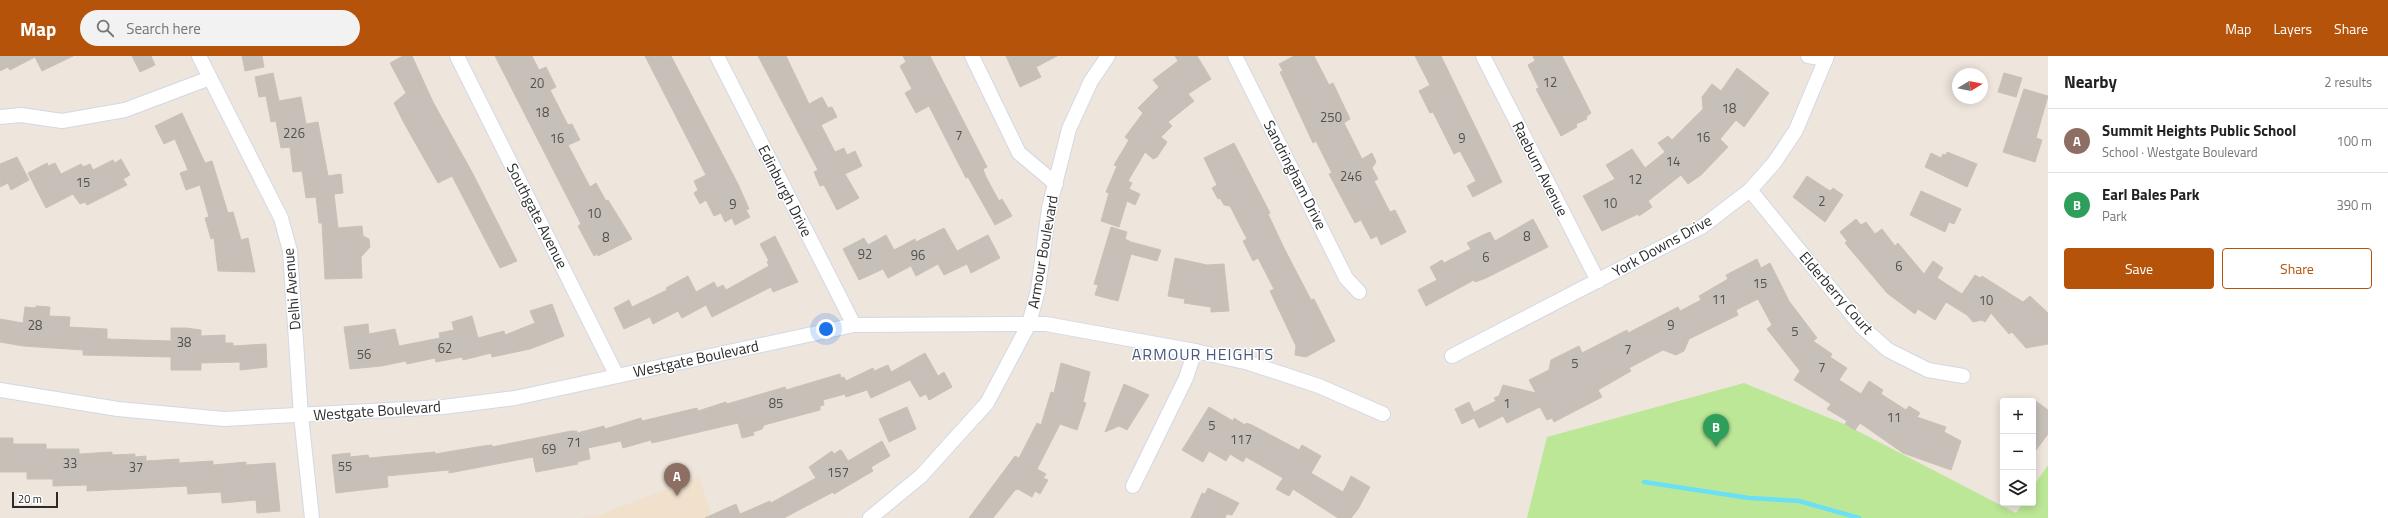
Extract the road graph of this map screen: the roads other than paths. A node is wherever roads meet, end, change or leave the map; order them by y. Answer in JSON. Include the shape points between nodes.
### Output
{"nodes":[{"id":1,"x":199,"y":56,"type":"edge"},
{"id":2,"x":457,"y":56,"type":"edge"},
{"id":3,"x":717,"y":56,"type":"edge"},
{"id":4,"x":972,"y":56,"type":"edge"},
{"id":5,"x":1108,"y":56,"type":"edge"},
{"id":6,"x":1236,"y":56,"type":"edge"},
{"id":7,"x":1483,"y":56,"type":"edge"},
{"id":8,"x":1808,"y":56,"type":"edge"},
{"id":9,"x":1827,"y":58,"type":"edge"},
{"id":10,"x":210,"y":78,"type":"junction"},
{"id":11,"x":0,"y":117,"type":"edge"},
{"id":12,"x":1056,"y":184,"type":"junction"},
{"id":13,"x":1750,"y":190,"type":"junction"},
{"id":14,"x":1598,"y":281,"type":"junction"},
{"id":15,"x":1358,"y":292,"type":"dead end"},
{"id":16,"x":1029,"y":324,"type":"junction"},
{"id":17,"x":854,"y":325,"type":"junction"},
{"id":18,"x":1195,"y":351,"type":"junction"},
{"id":19,"x":1452,"y":356,"type":"dead end"},
{"id":20,"x":617,"y":376,"type":"junction"},
{"id":21,"x":1963,"y":376,"type":"dead end"},
{"id":22,"x":0,"y":390,"type":"edge"},
{"id":23,"x":1383,"y":414,"type":"dead end"},
{"id":24,"x":301,"y":416,"type":"junction"},
{"id":25,"x":1133,"y":486,"type":"dead end"},
{"id":26,"x":312,"y":518,"type":"edge"},
{"id":27,"x":870,"y":518,"type":"edge"}],
"edges":[{"from":1,"to":10,"type":"street","name":"Delhi Avenue"},
{"from":2,"to":20,"type":"street","name":"Southgate Avenue"},
{"from":3,"to":17,"type":"street","name":"Edinburgh Drive"},
{"from":4,"to":12,"type":"street","via":[[1019,153]]},
{"from":5,"to":12,"type":"street","name":"Armour Boulevard","via":[[1091,82],[1069,129]]},
{"from":6,"to":15,"type":"street","name":"Sandringham Drive","via":[[1346,278]]},
{"from":7,"to":14,"type":"street","name":"Raeburn Avenue"},
{"from":8,"to":9,"type":"street"},
{"from":9,"to":13,"type":"street","name":"York Downs Drive","via":[[1796,130],[1774,163]]},
{"from":10,"to":11,"type":"street","via":[[125,110],[62,121],[21,115]]},
{"from":10,"to":24,"type":"street","name":"Delhi Avenue","via":[[281,218],[290,251]]},
{"from":12,"to":16,"type":"street","name":"Armour Boulevard","via":[[1049,208],[1038,290]]},
{"from":13,"to":14,"type":"street","name":"York Downs Drive","via":[[1703,226]]},
{"from":13,"to":21,"type":"street","name":"Elderberry Court","via":[[1862,327],[1888,350],[1928,370]]},
{"from":14,"to":19,"type":"street","name":"York Downs Drive"},
{"from":16,"to":17,"type":"street","name":"Westgate Boulevard"},
{"from":16,"to":18,"type":"street","name":"Westgate Boulevard","via":[[1046,324]]},
{"from":16,"to":27,"type":"street","name":"Armour Boulevard","via":[[987,403],[921,476]]},
{"from":17,"to":20,"type":"street","name":"Westgate Boulevard"},
{"from":18,"to":23,"type":"street","name":"Westgate Boulevard","via":[[1249,363],[1319,386]]},
{"from":18,"to":25,"type":"street","via":[[1186,378]]},
{"from":20,"to":24,"type":"street","name":"Westgate Boulevard","via":[[516,398],[442,408]]},
{"from":22,"to":24,"type":"street","name":"Westgate Boulevard","via":[[126,410],[224,418]]},
{"from":24,"to":26,"type":"street","name":"Delhi Avenue"}]}
